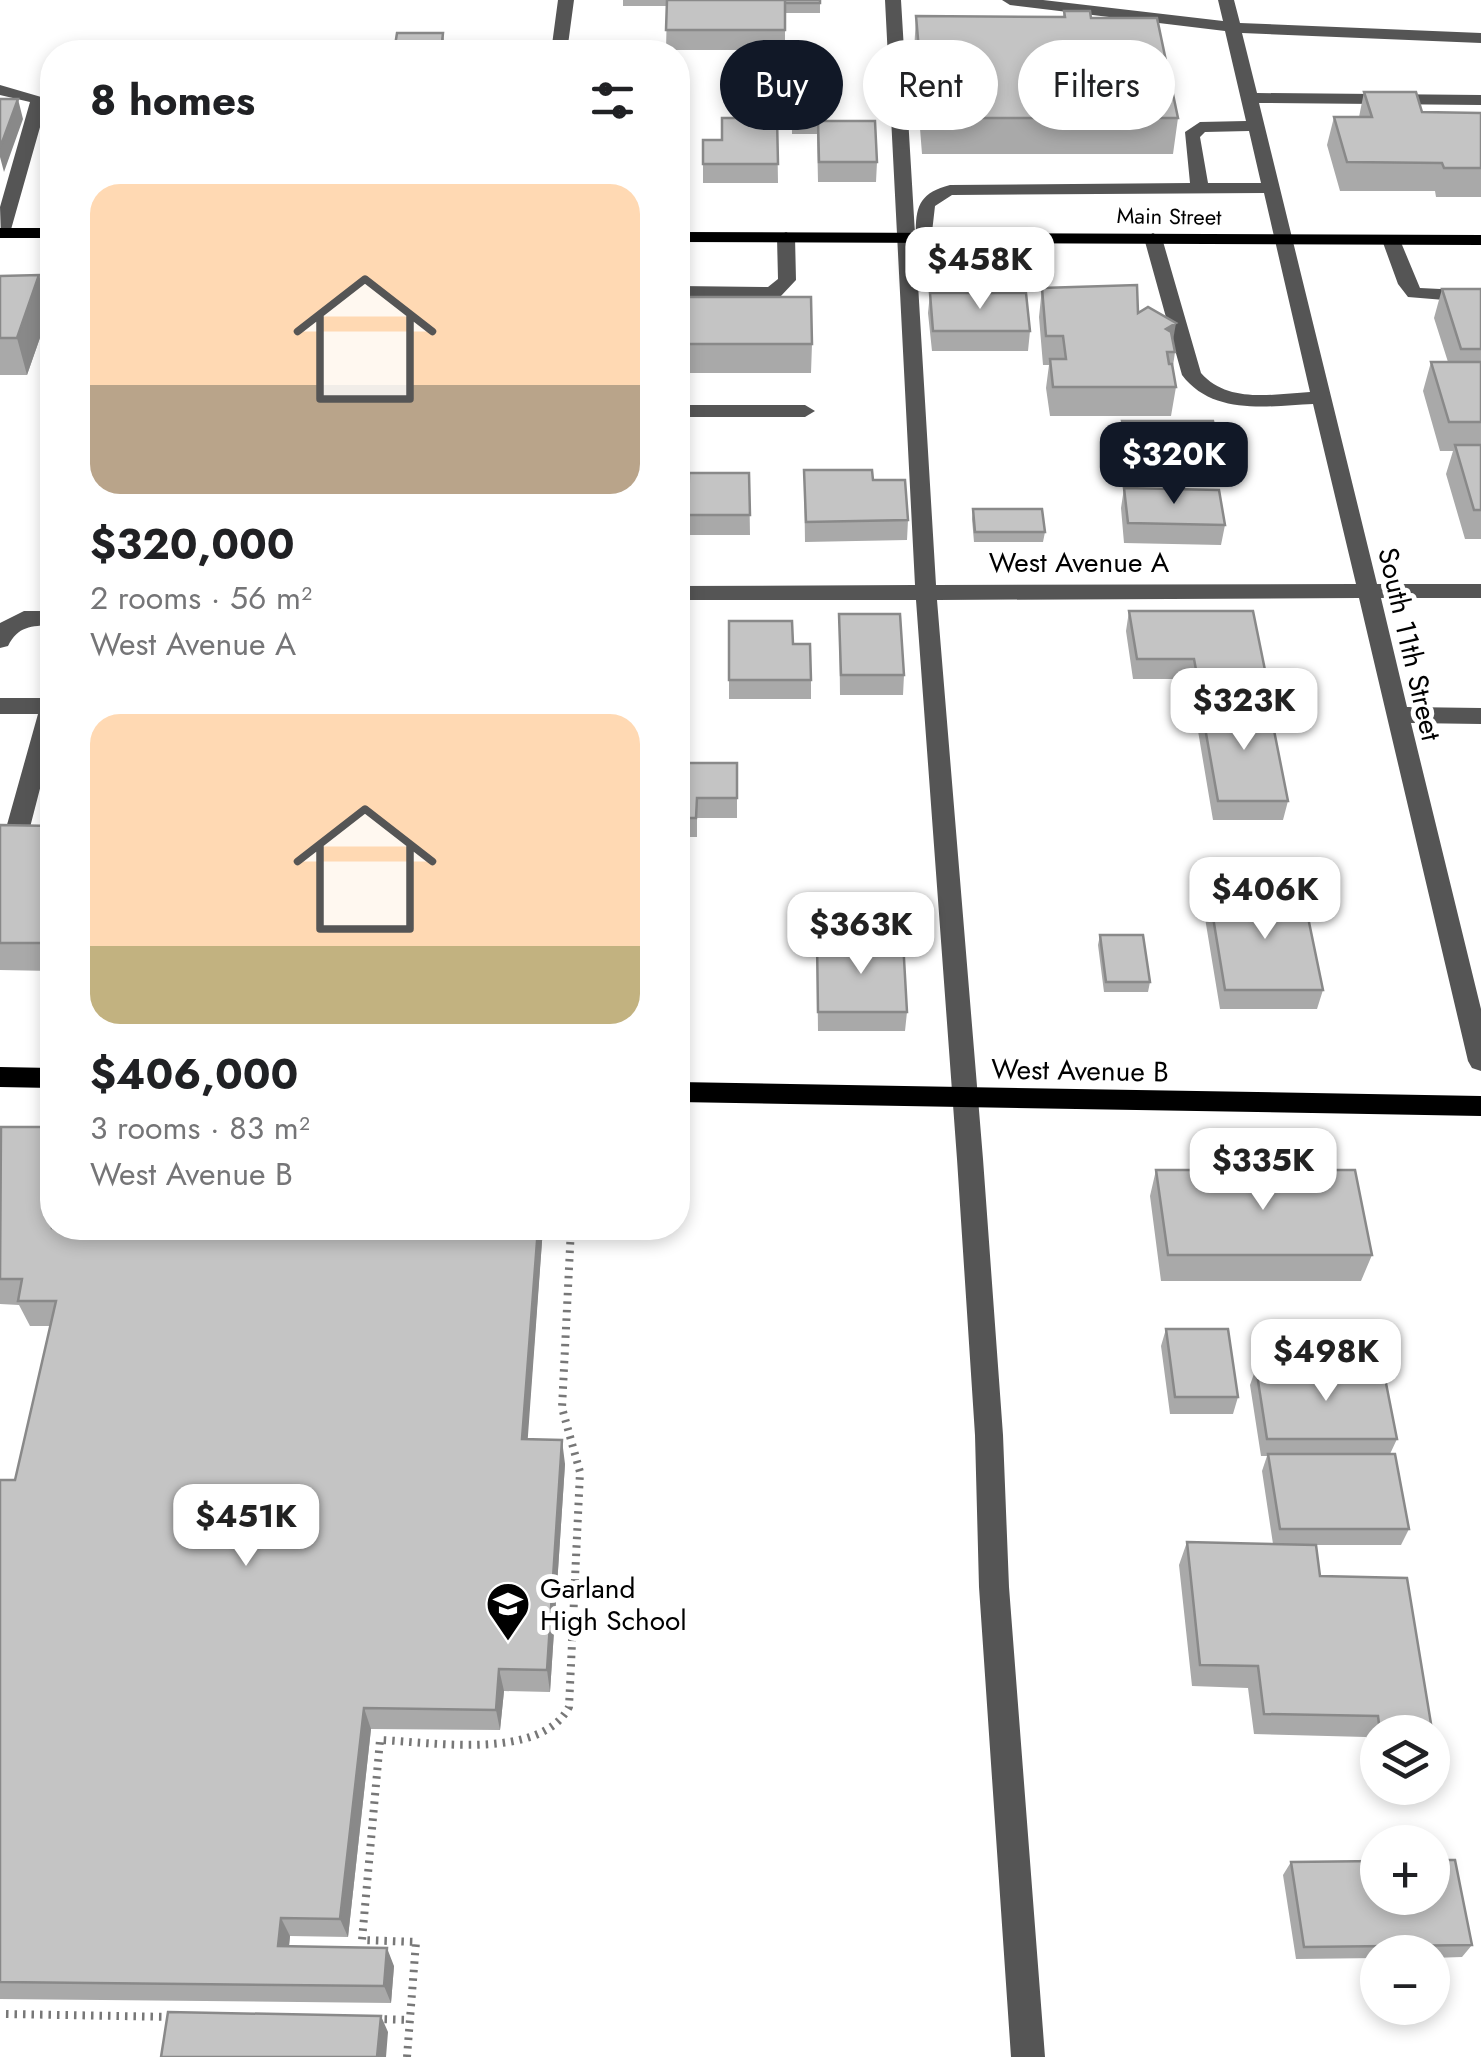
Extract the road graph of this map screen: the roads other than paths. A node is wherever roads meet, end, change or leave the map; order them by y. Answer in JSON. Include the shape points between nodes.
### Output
{"nodes":[{"id":1,"x":566,"y":0,"type":"edge"},
{"id":2,"x":892,"y":0,"type":"edge"},
{"id":3,"x":1010,"y":0,"type":"edge"},
{"id":4,"x":1226,"y":0,"type":"edge"},
{"id":5,"x":1232,"y":28,"type":"junction"},
{"id":6,"x":1481,"y":38,"type":"edge"},
{"id":7,"x":561,"y":40,"type":"edge"},
{"id":8,"x":0,"y":90,"type":"edge"},
{"id":9,"x":1248,"y":98,"type":"junction"},
{"id":10,"x":1481,"y":100,"type":"edge"},
{"id":11,"x":1256,"y":126,"type":"junction"},
{"id":12,"x":1272,"y":188,"type":"junction"},
{"id":13,"x":1200,"y":189,"type":"junction"},
{"id":14,"x":0,"y":233,"type":"edge"},
{"id":15,"x":40,"y":233,"type":"edge"},
{"id":16,"x":690,"y":236,"type":"edge"},
{"id":17,"x":786,"y":237,"type":"junction"},
{"id":18,"x":915,"y":237,"type":"junction"},
{"id":19,"x":1153,"y":238,"type":"junction"},
{"id":20,"x":1284,"y":240,"type":"junction"},
{"id":21,"x":1391,"y":240,"type":"junction"},
{"id":22,"x":1481,"y":240,"type":"edge"},
{"id":23,"x":690,"y":292,"type":"edge"},
{"id":24,"x":1481,"y":297,"type":"edge"},
{"id":25,"x":1322,"y":398,"type":"junction"},
{"id":26,"x":805,"y":411,"type":"dead end"},
{"id":27,"x":690,"y":412,"type":"edge"},
{"id":28,"x":926,"y":591,"type":"junction"},
{"id":29,"x":1481,"y":591,"type":"edge"},
{"id":30,"x":690,"y":592,"type":"edge"},
{"id":31,"x":1366,"y":592,"type":"junction"},
{"id":32,"x":40,"y":618,"type":"edge"},
{"id":33,"x":0,"y":640,"type":"edge"},
{"id":34,"x":0,"y":706,"type":"edge"},
{"id":35,"x":40,"y":706,"type":"edge"},
{"id":36,"x":1395,"y":715,"type":"junction"},
{"id":37,"x":1481,"y":716,"type":"edge"},
{"id":38,"x":40,"y":749,"type":"edge"},
{"id":39,"x":15,"y":839,"type":"edge"},
{"id":40,"x":1481,"y":1061,"type":"edge"},
{"id":41,"x":40,"y":1079,"type":"edge"},
{"id":42,"x":1,"y":1081,"type":"edge"},
{"id":43,"x":690,"y":1092,"type":"edge"},
{"id":44,"x":966,"y":1099,"type":"junction"},
{"id":45,"x":1481,"y":1106,"type":"edge"},
{"id":46,"x":1028,"y":2057,"type":"edge"}],
"edges":[{"from":1,"to":7,"type":"street"},
{"from":2,"to":18,"type":"street"},
{"from":3,"to":5,"type":"street"},
{"from":4,"to":5,"type":"street","name":"South 11th Street"},
{"from":5,"to":6,"type":"street"},
{"from":5,"to":9,"type":"street","name":"South 11th Street"},
{"from":8,"to":14,"type":"street","via":[[39,99]]},
{"from":9,"to":10,"type":"street"},
{"from":9,"to":11,"type":"street","name":"South 11th Street"},
{"from":11,"to":12,"type":"street","name":"South 11th Street"},
{"from":11,"to":13,"type":"street","via":[[1200,128],[1190,136]]},
{"from":12,"to":13,"type":"street"},
{"from":12,"to":20,"type":"street","name":"South 11th Street"},
{"from":13,"to":18,"type":"street","via":[[950,190],[932,195]]},
{"from":14,"to":15,"type":"main road"},
{"from":16,"to":17,"type":"main road","name":"Main Street"},
{"from":17,"to":18,"type":"main road","name":"Main Street"},
{"from":17,"to":23,"type":"street","via":[[786,280],[773,293]]},
{"from":18,"to":19,"type":"main road","name":"Main Street"},
{"from":18,"to":28,"type":"street"},
{"from":19,"to":20,"type":"main road","name":"Main Street"},
{"from":19,"to":25,"type":"street","via":[[1200,388],[1220,397]]},
{"from":20,"to":21,"type":"main road","name":"Main Street"},
{"from":20,"to":25,"type":"street","name":"South 11th Street"},
{"from":21,"to":22,"type":"main road","name":"Main Street"},
{"from":21,"to":24,"type":"street","via":[[1414,293]]},
{"from":25,"to":31,"type":"street","name":"South 11th Street"},
{"from":26,"to":27,"type":"street"},
{"from":28,"to":30,"type":"street","name":"West Avenue A"},
{"from":28,"to":31,"type":"street","name":"West Avenue A"},
{"from":28,"to":44,"type":"street"},
{"from":29,"to":31,"type":"street","name":"West Avenue A"},
{"from":31,"to":36,"type":"street","name":"South 11th Street"},
{"from":32,"to":33,"type":"street","via":[[24,618]]},
{"from":34,"to":35,"type":"street"},
{"from":36,"to":37,"type":"street"},
{"from":36,"to":40,"type":"street","name":"South 11th Street"},
{"from":38,"to":39,"type":"street"},
{"from":41,"to":42,"type":"main road"},
{"from":43,"to":44,"type":"main road","name":"West Avenue B"},
{"from":44,"to":45,"type":"main road","name":"West Avenue B"},
{"from":44,"to":46,"type":"street"}]}
